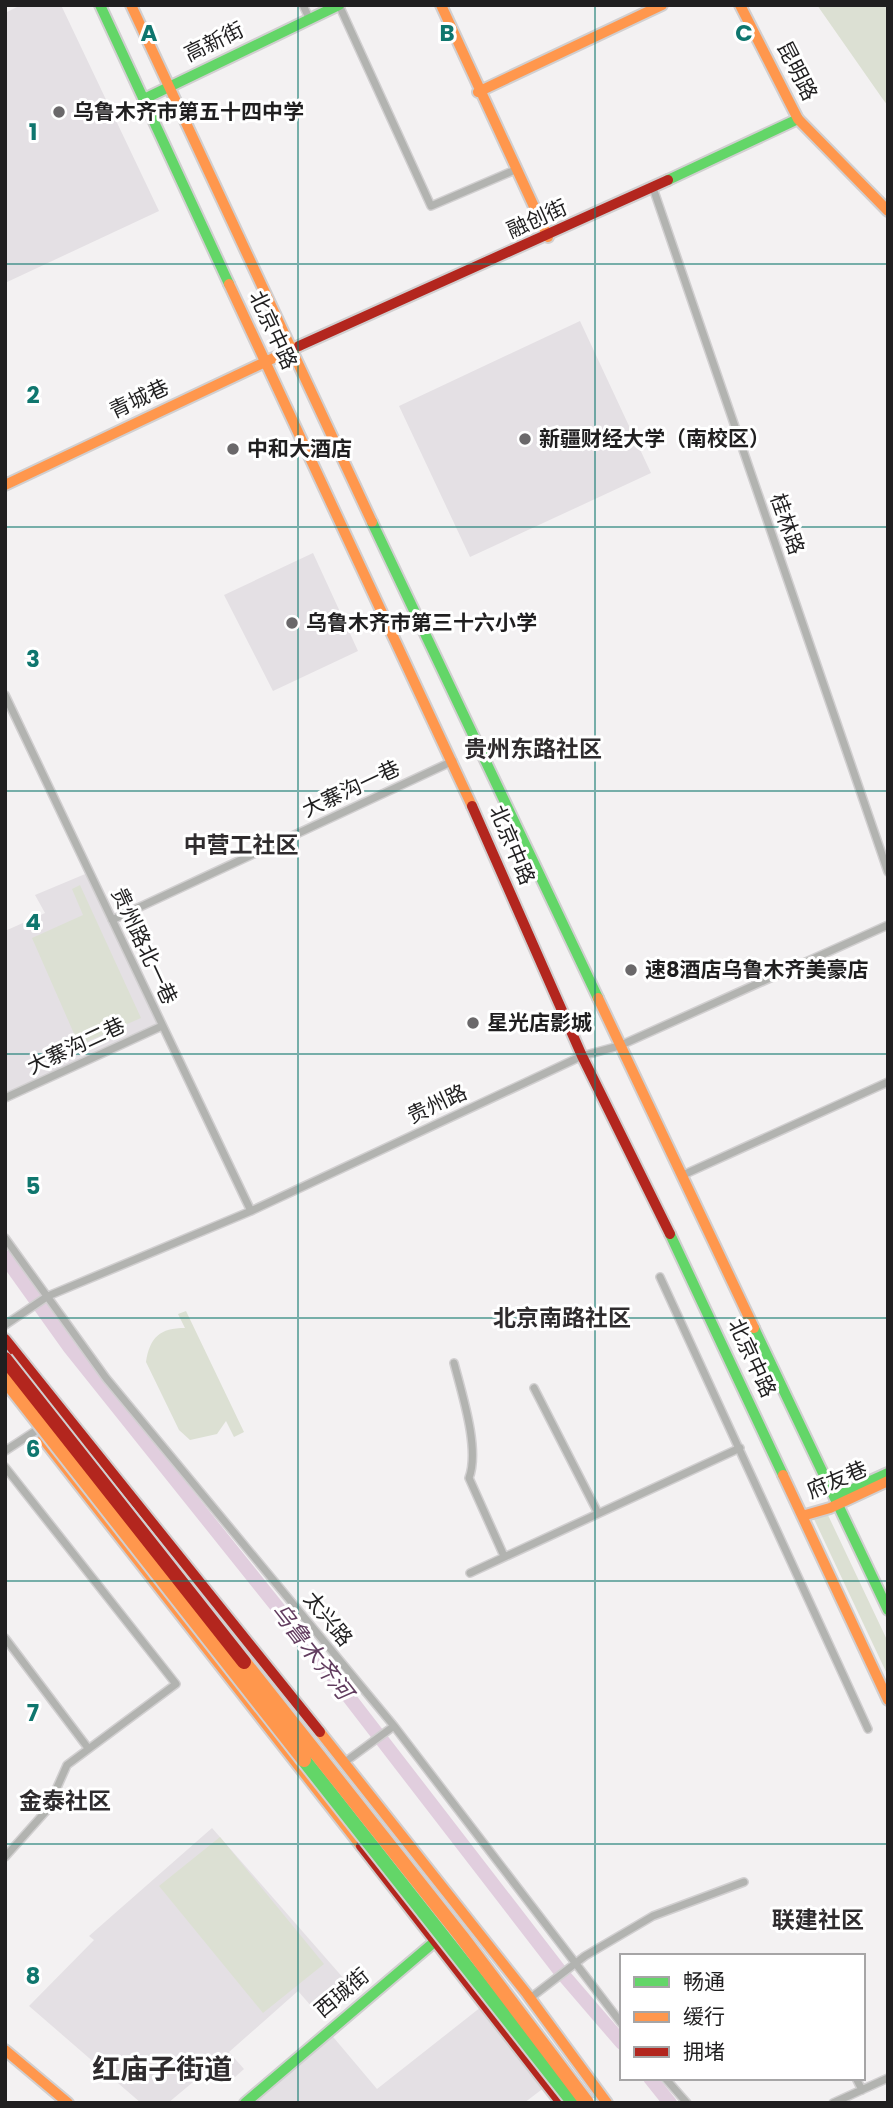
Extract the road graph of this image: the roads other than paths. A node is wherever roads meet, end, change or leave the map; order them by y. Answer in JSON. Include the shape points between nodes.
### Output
{"nodes":[{"id":1,"x":100,"y":5,"type":"edge"},
{"id":2,"x":131,"y":5,"type":"edge"},
{"id":3,"x":303,"y":5,"type":"edge"},
{"id":4,"x":339,"y":5,"type":"edge"},
{"id":5,"x":441,"y":5,"type":"edge"},
{"id":6,"x":662,"y":5,"type":"edge"},
{"id":7,"x":740,"y":5,"type":"edge"},
{"id":8,"x":310,"y":20,"type":"junction"},
{"id":9,"x":170,"y":86,"type":"junction"},
{"id":10,"x":478,"y":92,"type":"junction"},
{"id":11,"x":144,"y":99,"type":"junction"},
{"id":12,"x":798,"y":119,"type":"junction"},
{"id":13,"x":515,"y":170,"type":"junction"},
{"id":14,"x":653,"y":188,"type":"junction"},
{"id":15,"x":888,"y":211,"type":"edge"},
{"id":16,"x":548,"y":237,"type":"junction"},
{"id":17,"x":290,"y":350,"type":"junction"},
{"id":18,"x":265,"y":363,"type":"junction"},
{"id":19,"x":5,"y":485,"type":"edge"},
{"id":20,"x":5,"y":695,"type":"edge"},
{"id":21,"x":453,"y":761,"type":"junction"},
{"id":22,"x":888,"y":872,"type":"edge"},
{"id":23,"x":112,"y":920,"type":"junction"},
{"id":24,"x":888,"y":925,"type":"edge"},
{"id":25,"x":162,"y":1026,"type":"junction"},
{"id":26,"x":619,"y":1046,"type":"junction"},
{"id":27,"x":582,"y":1056,"type":"junction"},
{"id":28,"x":888,"y":1082,"type":"edge"},
{"id":29,"x":5,"y":1098,"type":"edge"},
{"id":30,"x":683,"y":1175,"type":"junction"},
{"id":31,"x":251,"y":1211,"type":"junction"},
{"id":32,"x":5,"y":1238,"type":"edge"},
{"id":33,"x":660,"y":1277,"type":"dead end"},
{"id":34,"x":46,"y":1297,"type":"junction"},
{"id":35,"x":5,"y":1325,"type":"edge"},
{"id":36,"x":5,"y":1339,"type":"edge"},
{"id":37,"x":5,"y":1359,"type":"edge"},
{"id":38,"x":454,"y":1363,"type":"dead end"},
{"id":39,"x":5,"y":1379,"type":"edge"},
{"id":40,"x":534,"y":1388,"type":"dead end"},
{"id":41,"x":5,"y":1390,"type":"edge"},
{"id":42,"x":37,"y":1430,"type":"junction"},
{"id":43,"x":740,"y":1448,"type":"junction"},
{"id":44,"x":5,"y":1451,"type":"edge"},
{"id":45,"x":5,"y":1467,"type":"edge"},
{"id":46,"x":888,"y":1473,"type":"edge"},
{"id":47,"x":888,"y":1480,"type":"edge"},
{"id":48,"x":837,"y":1500,"type":"junction"},
{"id":49,"x":598,"y":1513,"type":"junction"},
{"id":50,"x":802,"y":1516,"type":"junction"},
{"id":51,"x":504,"y":1556,"type":"junction"},
{"id":52,"x":470,"y":1573,"type":"dead end"},
{"id":53,"x":888,"y":1610,"type":"edge"},
{"id":54,"x":5,"y":1638,"type":"edge"},
{"id":55,"x":888,"y":1700,"type":"edge"},
{"id":56,"x":392,"y":1727,"type":"junction"},
{"id":57,"x":868,"y":1729,"type":"dead end"},
{"id":58,"x":88,"y":1748,"type":"junction"},
{"id":59,"x":345,"y":1762,"type":"junction"},
{"id":60,"x":5,"y":1857,"type":"edge"},
{"id":61,"x":744,"y":1882,"type":"dead end"},
{"id":62,"x":467,"y":1918,"type":"junction"},
{"id":63,"x":434,"y":1942,"type":"junction"},
{"id":64,"x":577,"y":1964,"type":"junction"},
{"id":65,"x":529,"y":1999,"type":"junction"},
{"id":66,"x":620,"y":2021,"type":"edge"},
{"id":67,"x":5,"y":2050,"type":"edge"},
{"id":68,"x":888,"y":2078,"type":"edge"},
{"id":69,"x":667,"y":2080,"type":"edge"},
{"id":70,"x":857,"y":2080,"type":"edge"},
{"id":71,"x":862,"y":2090,"type":"junction"},
{"id":72,"x":68,"y":2103,"type":"edge"},
{"id":73,"x":246,"y":2103,"type":"edge"},
{"id":74,"x":561,"y":2103,"type":"edge"},
{"id":75,"x":573,"y":2103,"type":"edge"},
{"id":76,"x":587,"y":2103,"type":"edge"},
{"id":77,"x":607,"y":2103,"type":"edge"},
{"id":78,"x":687,"y":2103,"type":"edge"},
{"id":79,"x":834,"y":2103,"type":"edge"}],
"edges":[{"from":1,"to":11,"type":"main road","name":"北京中路"},
{"from":2,"to":9,"type":"main road","name":"北京中路"},
{"from":3,"to":8,"type":"street"},
{"from":4,"to":8,"type":"main road","name":"高新街"},
{"from":4,"to":13,"type":"street","via":[[431,206]]},
{"from":5,"to":10,"type":"main road"},
{"from":6,"to":10,"type":"main road"},
{"from":7,"to":12,"type":"main road","name":"昆明路"},
{"from":8,"to":9,"type":"main road","name":"高新街"},
{"from":9,"to":11,"type":"main road","name":"高新街"},
{"from":9,"to":17,"type":"main road","name":"北京中路"},
{"from":10,"to":13,"type":"main road"},
{"from":11,"to":18,"type":"main road","name":"北京中路"},
{"from":12,"to":14,"type":"main road","name":"融创街"},
{"from":12,"to":15,"type":"main road","name":"昆明路"},
{"from":13,"to":16,"type":"main road"},
{"from":14,"to":16,"type":"main road","name":"融创街"},
{"from":14,"to":22,"type":"street","name":"桂林路"},
{"from":16,"to":17,"type":"main road","name":"融创街"},
{"from":17,"to":18,"type":"main road","name":"青城巷"},
{"from":17,"to":26,"type":"main road","name":"北京中路"},
{"from":18,"to":19,"type":"main road","name":"青城巷"},
{"from":18,"to":21,"type":"main road","name":"北京中路"},
{"from":20,"to":23,"type":"street","name":"贵州路北一巷"},
{"from":21,"to":23,"type":"street","name":"大寨沟一巷"},
{"from":21,"to":27,"type":"main road","name":"北京中路"},
{"from":23,"to":25,"type":"street","name":"贵州路北一巷"},
{"from":24,"to":26,"type":"street","name":"贵州路"},
{"from":25,"to":29,"type":"street","name":"大寨沟二巷"},
{"from":25,"to":31,"type":"street","name":"贵州路北一巷"},
{"from":26,"to":27,"type":"street","name":"贵州路"},
{"from":26,"to":30,"type":"main road","name":"北京中路"},
{"from":27,"to":31,"type":"street","name":"贵州路"},
{"from":27,"to":50,"type":"main road","name":"北京中路"},
{"from":28,"to":30,"type":"street"},
{"from":30,"to":48,"type":"main road","name":"北京中路"},
{"from":31,"to":34,"type":"street","name":"贵州路"},
{"from":32,"to":34,"type":"street","name":"太兴路"},
{"from":33,"to":43,"type":"street"},
{"from":34,"to":35,"type":"street","name":"贵州路"},
{"from":34,"to":56,"type":"street","name":"太兴路","via":[[106,1378]]},
{"from":36,"to":59,"type":"main road","via":[[131,1502]]},
{"from":37,"to":76,"type":"main road","bridge":true,"via":[[461,1936]]},
{"from":38,"to":51,"type":"street","via":[[471,1446],[469,1478]]},
{"from":39,"to":75,"type":"main road","bridge":true},
{"from":40,"to":49,"type":"street"},
{"from":41,"to":42,"type":"main road"},
{"from":42,"to":44,"type":"street"},
{"from":42,"to":63,"type":"main road"},
{"from":43,"to":49,"type":"street"},
{"from":43,"to":57,"type":"street"},
{"from":45,"to":58,"type":"street","via":[[176,1684]]},
{"from":46,"to":48,"type":"main road","name":"府友巷"},
{"from":47,"to":48,"type":"main road","name":"府友巷"},
{"from":48,"to":50,"type":"main road","name":"府友巷"},
{"from":48,"to":53,"type":"main road","name":"北京中路"},
{"from":49,"to":51,"type":"street"},
{"from":50,"to":55,"type":"main road","name":"北京中路"},
{"from":51,"to":52,"type":"street"},
{"from":54,"to":58,"type":"street"},
{"from":56,"to":59,"type":"street"},
{"from":56,"to":64,"type":"street","name":"太兴路"},
{"from":58,"to":60,"type":"street","via":[[67,1766],[47,1810]]},
{"from":59,"to":62,"type":"main road"},
{"from":61,"to":64,"type":"street","via":[[653,1916]]},
{"from":62,"to":63,"type":"main road","name":"西珹街"},
{"from":62,"to":65,"type":"main road"},
{"from":63,"to":73,"type":"main road","name":"西珹街"},
{"from":63,"to":74,"type":"main road"},
{"from":64,"to":65,"type":"street"},
{"from":64,"to":66,"type":"street","name":"太兴路"},
{"from":65,"to":77,"type":"main road"},
{"from":67,"to":72,"type":"main road"},
{"from":68,"to":71,"type":"street"},
{"from":69,"to":78,"type":"street"},
{"from":70,"to":71,"type":"street"},
{"from":71,"to":79,"type":"street"}]}
